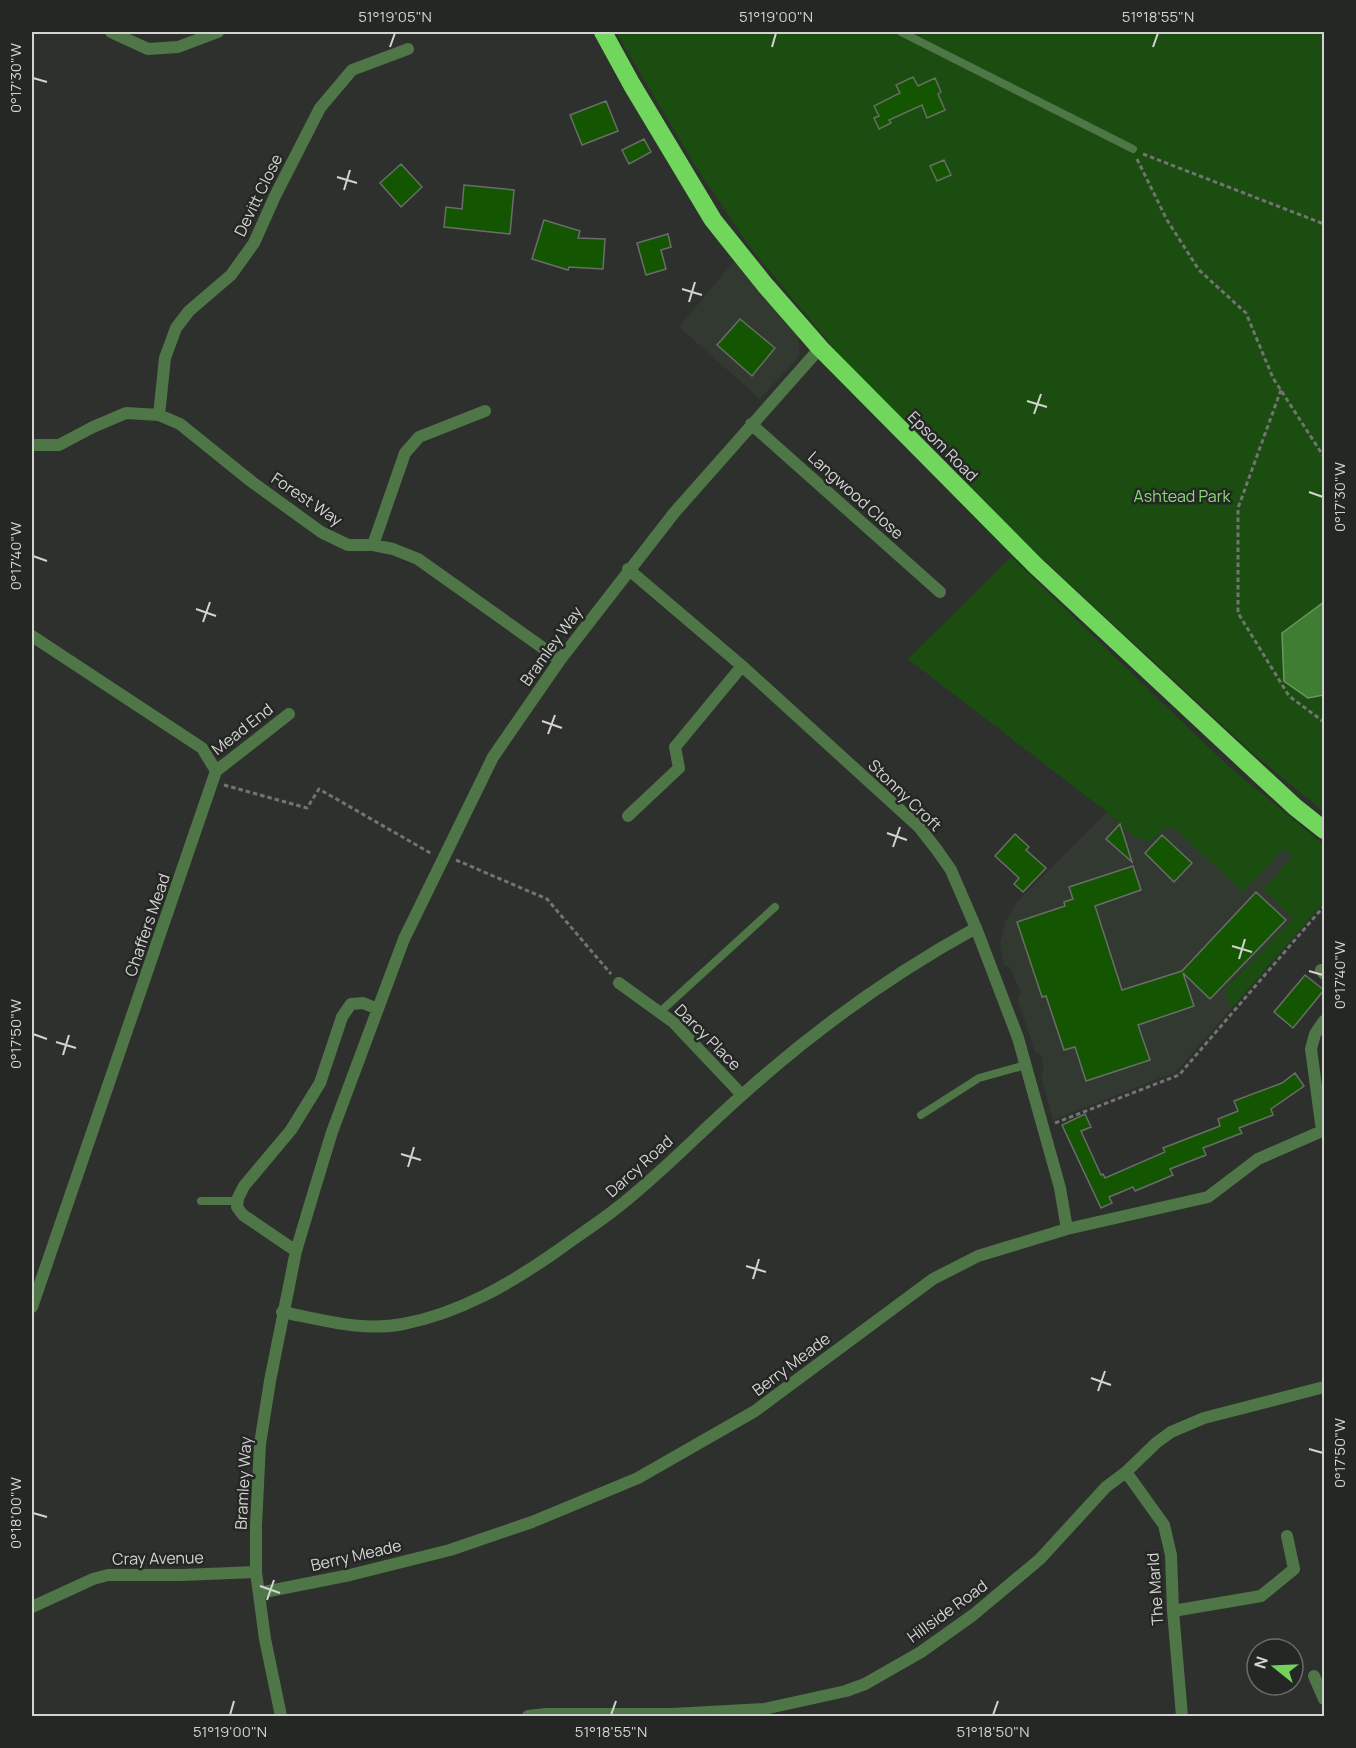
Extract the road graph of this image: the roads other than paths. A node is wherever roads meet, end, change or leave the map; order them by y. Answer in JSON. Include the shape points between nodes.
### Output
{"nodes":[{"id":1,"x":111,"y":32,"type":"edge"},
{"id":2,"x":218,"y":32,"type":"edge"},
{"id":3,"x":603,"y":32,"type":"edge"},
{"id":4,"x":901,"y":32,"type":"edge"},
{"id":5,"x":408,"y":49,"type":"dead end"},
{"id":6,"x":1133,"y":149,"type":"road end"},
{"id":7,"x":820,"y":348,"type":"junction"},
{"id":8,"x":484,"y":411,"type":"dead end"},
{"id":9,"x":159,"y":415,"type":"junction"},
{"id":10,"x":751,"y":424,"type":"junction"},
{"id":11,"x":32,"y":445,"type":"edge"},
{"id":12,"x":374,"y":545,"type":"junction"},
{"id":13,"x":628,"y":569,"type":"junction"},
{"id":14,"x":940,"y":592,"type":"dead end"},
{"id":15,"x":32,"y":636,"type":"edge"},
{"id":16,"x":560,"y":660,"type":"junction"},
{"id":17,"x":742,"y":666,"type":"junction"},
{"id":18,"x":289,"y":714,"type":"dead end"},
{"id":19,"x":214,"y":776,"type":"junction"},
{"id":20,"x":628,"y":816,"type":"dead end"},
{"id":21,"x":1324,"y":830,"type":"edge"},
{"id":22,"x":775,"y":907,"type":"dead end"},
{"id":23,"x":976,"y":928,"type":"junction"},
{"id":24,"x":619,"y":983,"type":"road end"},
{"id":25,"x":378,"y":1009,"type":"junction"},
{"id":26,"x":660,"y":1012,"type":"junction"},
{"id":27,"x":1324,"y":1021,"type":"edge"},
{"id":28,"x":1026,"y":1065,"type":"junction"},
{"id":29,"x":742,"y":1095,"type":"junction"},
{"id":30,"x":921,"y":1115,"type":"dead end"},
{"id":31,"x":1323,"y":1132,"type":"edge"},
{"id":32,"x":201,"y":1201,"type":"dead end"},
{"id":33,"x":238,"y":1201,"type":"junction"},
{"id":34,"x":1067,"y":1228,"type":"junction"},
{"id":35,"x":296,"y":1251,"type":"junction"},
{"id":36,"x":32,"y":1307,"type":"edge"},
{"id":37,"x":282,"y":1312,"type":"junction"},
{"id":38,"x":1324,"y":1387,"type":"edge"},
{"id":39,"x":1126,"y":1472,"type":"junction"},
{"id":40,"x":1287,"y":1536,"type":"dead end"},
{"id":41,"x":256,"y":1572,"type":"junction"},
{"id":42,"x":259,"y":1593,"type":"junction"},
{"id":43,"x":32,"y":1607,"type":"edge"},
{"id":44,"x":1173,"y":1611,"type":"junction"},
{"id":45,"x":1314,"y":1676,"type":"dead end"},
{"id":46,"x":1324,"y":1699,"type":"edge"},
{"id":47,"x":281,"y":1716,"type":"edge"},
{"id":48,"x":528,"y":1716,"type":"edge"},
{"id":49,"x":1182,"y":1716,"type":"edge"}],
"edges":[{"from":1,"to":2,"type":"street","via":[[148,49],[178,47]]},
{"from":3,"to":7,"type":"highway","name":"Epsom Road","via":[[713,220]]},
{"from":4,"to":6,"type":"lane"},
{"from":5,"to":9,"type":"street","name":"Devitt Close","via":[[352,70],[320,108],[254,243],[231,275],[189,311],[176,328],[165,358]]},
{"from":7,"to":10,"type":"street","name":"Bramley Way"},
{"from":7,"to":21,"type":"highway","name":"Epsom Road","via":[[1035,565]]},
{"from":8,"to":12,"type":"street","via":[[419,437],[405,453]]},
{"from":9,"to":11,"type":"street","name":"Forest Way","via":[[126,413],[59,445]]},
{"from":9,"to":12,"type":"street","name":"Forest Way","via":[[180,424],[321,532],[348,545]]},
{"from":10,"to":13,"type":"street","name":"Bramley Way"},
{"from":10,"to":14,"type":"street","name":"Langwood Close"},
{"from":12,"to":16,"type":"street","name":"Forest Way","via":[[418,559]]},
{"from":13,"to":16,"type":"street","name":"Bramley Way"},
{"from":13,"to":17,"type":"street","name":"Stonny Croft"},
{"from":15,"to":19,"type":"street","via":[[202,748]]},
{"from":16,"to":25,"type":"street","name":"Bramley Way","via":[[493,757],[404,939]]},
{"from":17,"to":20,"type":"street","via":[[675,747],[679,768]]},
{"from":17,"to":23,"type":"street","name":"Stonny Croft","via":[[919,827],[951,870]]},
{"from":18,"to":19,"type":"street","name":"Mead End"},
{"from":19,"to":36,"type":"street","name":"Chaffers Mead"},
{"from":22,"to":26,"type":"lane"},
{"from":23,"to":28,"type":"street","name":"Stonny Croft"},
{"from":23,"to":29,"type":"street","name":"Darcy Road","via":[[875,990]]},
{"from":24,"to":26,"type":"street","name":"Darcy Place"},
{"from":25,"to":33,"type":"street","via":[[363,1003],[351,1004],[342,1017],[320,1083],[291,1130],[244,1186]]},
{"from":25,"to":35,"type":"street","name":"Bramley Way","via":[[332,1132]]},
{"from":26,"to":29,"type":"street","name":"Darcy Place"},
{"from":27,"to":31,"type":"street","via":[[1311,1048]]},
{"from":28,"to":30,"type":"lane","via":[[979,1078]]},
{"from":28,"to":34,"type":"street","name":"Stonny Croft"},
{"from":29,"to":37,"type":"street","name":"Darcy Road","via":[[614,1210],[504,1286],[448,1311],[377,1327]]},
{"from":31,"to":34,"type":"street","name":"Berry Meade","via":[[1258,1159],[1208,1197]]},
{"from":32,"to":33,"type":"lane"},
{"from":33,"to":35,"type":"street","via":[[243,1215]]},
{"from":34,"to":42,"type":"street","name":"Berry Meade","via":[[978,1256],[933,1279],[755,1412],[638,1478],[532,1522],[450,1550]]},
{"from":35,"to":37,"type":"street","name":"Bramley Way"},
{"from":37,"to":41,"type":"street","name":"Bramley Way","via":[[260,1444]]},
{"from":38,"to":39,"type":"street","name":"Hillside Road","via":[[1204,1418],[1171,1432]]},
{"from":39,"to":44,"type":"street","name":"The Marld","via":[[1164,1525],[1171,1555]]},
{"from":39,"to":48,"type":"street","name":"Hillside Road","via":[[1106,1487],[1040,1559],[973,1615],[921,1652],[865,1684],[764,1710]]},
{"from":40,"to":44,"type":"street","via":[[1294,1569],[1261,1596]]},
{"from":41,"to":42,"type":"street","name":"Bramley Way"},
{"from":41,"to":43,"type":"street","name":"Cray Avenue","via":[[108,1575]]},
{"from":42,"to":47,"type":"street","name":"Bramley Way"},
{"from":44,"to":49,"type":"street","name":"The Marld"},
{"from":45,"to":46,"type":"street"}]}
